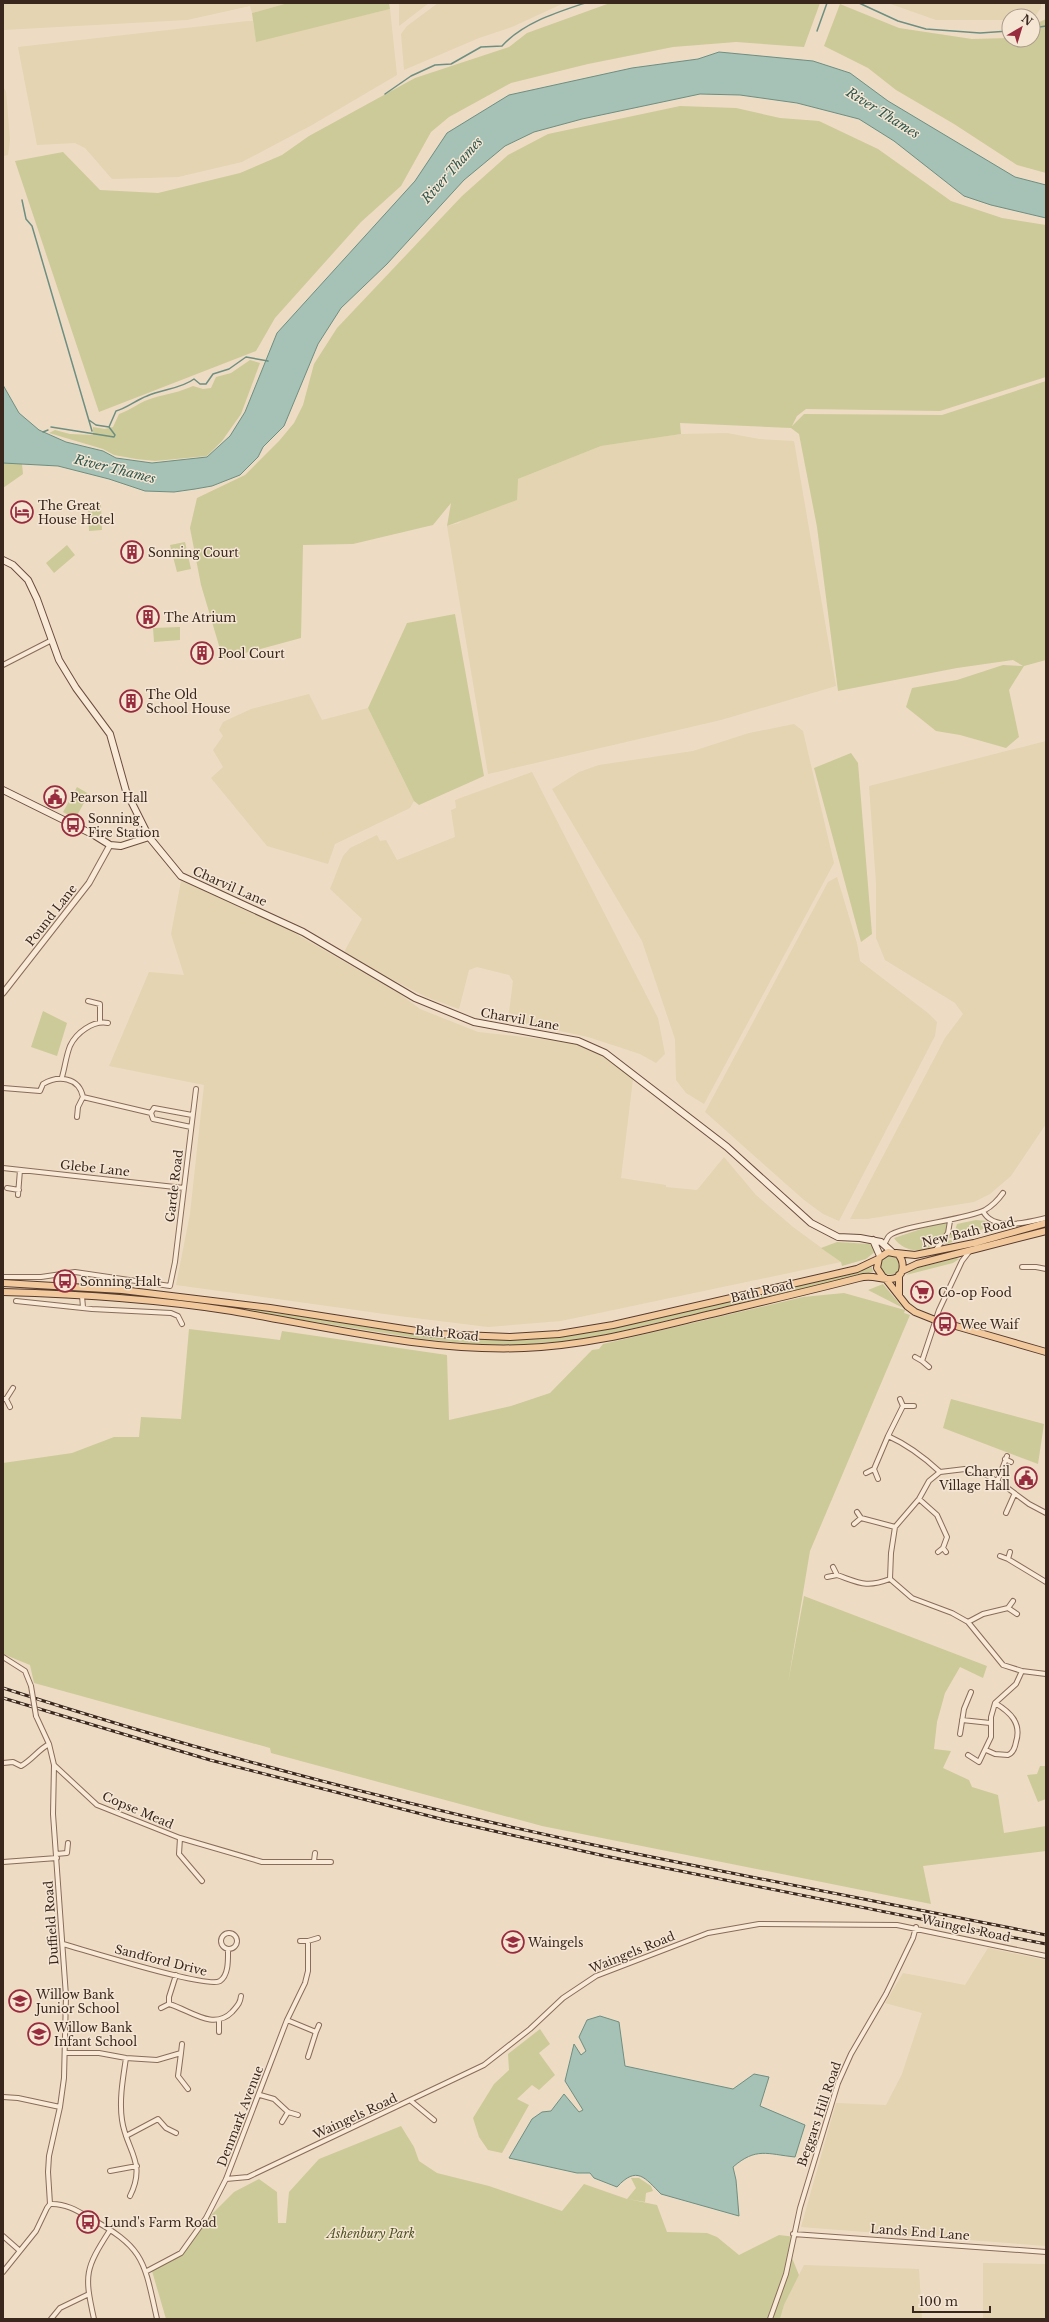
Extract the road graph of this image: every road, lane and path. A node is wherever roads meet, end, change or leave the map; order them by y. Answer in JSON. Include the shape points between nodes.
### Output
{"nodes":[{"id":1,"x":3,"y":560,"type":"edge"},
{"id":2,"x":50,"y":641,"type":"junction"},
{"id":3,"x":3,"y":665,"type":"edge"},
{"id":4,"x":3,"y":790,"type":"edge"},
{"id":5,"x":149,"y":837,"type":"junction"},
{"id":6,"x":110,"y":845,"type":"junction"},
{"id":7,"x":3,"y":993,"type":"edge"},
{"id":8,"x":88,"y":1001,"type":"dead end"},
{"id":9,"x":100,"y":1004,"type":"junction"},
{"id":10,"x":105,"y":1006,"type":"dead end"},
{"id":11,"x":100,"y":1022,"type":"junction"},
{"id":12,"x":108,"y":1023,"type":"dead end"},
{"id":13,"x":62,"y":1077,"type":"junction"},
{"id":14,"x":3,"y":1088,"type":"edge"},
{"id":15,"x":196,"y":1089,"type":"dead end"},
{"id":16,"x":83,"y":1097,"type":"junction"},
{"id":17,"x":151,"y":1113,"type":"junction"},
{"id":18,"x":192,"y":1115,"type":"junction"},
{"id":19,"x":77,"y":1117,"type":"dead end"},
{"id":20,"x":191,"y":1126,"type":"junction"},
{"id":21,"x":3,"y":1168,"type":"edge"},
{"id":22,"x":20,"y":1170,"type":"junction"},
{"id":23,"x":7,"y":1188,"type":"dead end"},
{"id":24,"x":184,"y":1188,"type":"junction"},
{"id":25,"x":1003,"y":1193,"type":"dead end"},
{"id":26,"x":983,"y":1211,"type":"junction"},
{"id":27,"x":1046,"y":1218,"type":"edge"},
{"id":28,"x":950,"y":1221,"type":"junction"},
{"id":29,"x":1046,"y":1223,"type":"edge"},
{"id":30,"x":1046,"y":1231,"type":"edge"},
{"id":31,"x":873,"y":1240,"type":"junction"},
{"id":32,"x":884,"y":1244,"type":"junction"},
{"id":33,"x":935,"y":1251,"type":"junction"},
{"id":34,"x":893,"y":1252,"type":"junction"},
{"id":35,"x":969,"y":1252,"type":"junction"},
{"id":36,"x":879,"y":1258,"type":"junction"},
{"id":37,"x":1022,"y":1268,"type":"dead end"},
{"id":38,"x":1046,"y":1269,"type":"edge"},
{"id":39,"x":901,"y":1273,"type":"junction"},
{"id":40,"x":3,"y":1277,"type":"edge"},
{"id":41,"x":884,"y":1278,"type":"junction"},
{"id":42,"x":3,"y":1283,"type":"edge"},
{"id":43,"x":82,"y":1286,"type":"junction"},
{"id":44,"x":3,"y":1292,"type":"edge"},
{"id":45,"x":899,"y":1295,"type":"junction"},
{"id":46,"x":82,"y":1296,"type":"junction"},
{"id":47,"x":16,"y":1301,"type":"dead end"},
{"id":48,"x":82,"y":1307,"type":"junction"},
{"id":49,"x":935,"y":1320,"type":"junction"},
{"id":50,"x":182,"y":1324,"type":"dead end"},
{"id":51,"x":1046,"y":1352,"type":"edge"},
{"id":52,"x":914,"y":1357,"type":"dead end"},
{"id":53,"x":922,"y":1361,"type":"junction"},
{"id":54,"x":929,"y":1367,"type":"dead end"},
{"id":55,"x":13,"y":1388,"type":"dead end"},
{"id":56,"x":5,"y":1399,"type":"edge"},
{"id":57,"x":900,"y":1399,"type":"dead end"},
{"id":58,"x":903,"y":1406,"type":"junction"},
{"id":59,"x":914,"y":1406,"type":"dead end"},
{"id":60,"x":10,"y":1407,"type":"dead end"},
{"id":61,"x":888,"y":1436,"type":"junction"},
{"id":62,"x":1011,"y":1462,"type":"dead end"},
{"id":63,"x":874,"y":1469,"type":"junction"},
{"id":64,"x":940,"y":1472,"type":"junction"},
{"id":65,"x":866,"y":1473,"type":"dead end"},
{"id":66,"x":878,"y":1479,"type":"dead end"},
{"id":67,"x":997,"y":1482,"type":"junction"},
{"id":68,"x":1014,"y":1494,"type":"junction"},
{"id":69,"x":919,"y":1499,"type":"junction"},
{"id":70,"x":857,"y":1512,"type":"dead end"},
{"id":71,"x":1006,"y":1513,"type":"dead end"},
{"id":72,"x":1046,"y":1513,"type":"edge"},
{"id":73,"x":861,"y":1518,"type":"junction"},
{"id":74,"x":854,"y":1524,"type":"dead end"},
{"id":75,"x":896,"y":1527,"type":"junction"},
{"id":76,"x":938,"y":1552,"type":"dead end"},
{"id":77,"x":1010,"y":1552,"type":"dead end"},
{"id":78,"x":1000,"y":1556,"type":"dead end"},
{"id":79,"x":1008,"y":1559,"type":"junction"},
{"id":80,"x":833,"y":1567,"type":"dead end"},
{"id":81,"x":837,"y":1575,"type":"junction"},
{"id":82,"x":827,"y":1577,"type":"dead end"},
{"id":83,"x":890,"y":1579,"type":"junction"},
{"id":84,"x":1046,"y":1582,"type":"edge"},
{"id":85,"x":1013,"y":1601,"type":"dead end"},
{"id":86,"x":1008,"y":1608,"type":"junction"},
{"id":87,"x":1017,"y":1614,"type":"dead end"},
{"id":88,"x":968,"y":1622,"type":"junction"},
{"id":89,"x":3,"y":1657,"type":"edge"},
{"id":90,"x":1022,"y":1671,"type":"junction"},
{"id":91,"x":1046,"y":1674,"type":"edge"},
{"id":92,"x":971,"y":1692,"type":"dead end"},
{"id":93,"x":995,"y":1703,"type":"junction"},
{"id":94,"x":962,"y":1720,"type":"junction"},
{"id":95,"x":990,"y":1723,"type":"junction"},
{"id":96,"x":960,"y":1734,"type":"dead end"},
{"id":97,"x":49,"y":1744,"type":"junction"},
{"id":98,"x":986,"y":1750,"type":"junction"},
{"id":99,"x":968,"y":1755,"type":"dead end"},
{"id":100,"x":3,"y":1763,"type":"edge"},
{"id":101,"x":54,"y":1765,"type":"junction"},
{"id":102,"x":180,"y":1838,"type":"junction"},
{"id":103,"x":68,"y":1843,"type":"dead end"},
{"id":104,"x":314,"y":1853,"type":"dead end"},
{"id":105,"x":56,"y":1856,"type":"junction"},
{"id":106,"x":314,"y":1861,"type":"junction"},
{"id":107,"x":3,"y":1862,"type":"edge"},
{"id":108,"x":331,"y":1862,"type":"dead end"},
{"id":109,"x":202,"y":1881,"type":"dead end"},
{"id":110,"x":916,"y":1927,"type":"junction"},
{"id":111,"x":318,"y":1938,"type":"dead end"},
{"id":112,"x":300,"y":1941,"type":"dead end"},
{"id":113,"x":308,"y":1941,"type":"junction"},
{"id":114,"x":63,"y":1944,"type":"junction"},
{"id":115,"x":228,"y":1949,"type":"dead end"},
{"id":116,"x":1046,"y":1956,"type":"edge"},
{"id":117,"x":176,"y":1976,"type":"junction"},
{"id":118,"x":241,"y":1996,"type":"dead end"},
{"id":119,"x":169,"y":2004,"type":"junction"},
{"id":120,"x":161,"y":2008,"type":"dead end"},
{"id":121,"x":219,"y":2020,"type":"junction"},
{"id":122,"x":287,"y":2020,"type":"junction"},
{"id":123,"x":319,"y":2025,"type":"dead end"},
{"id":124,"x":219,"y":2032,"type":"dead end"},
{"id":125,"x":316,"y":2032,"type":"junction"},
{"id":126,"x":182,"y":2044,"type":"dead end"},
{"id":127,"x":181,"y":2053,"type":"junction"},
{"id":128,"x":65,"y":2054,"type":"junction"},
{"id":129,"x":308,"y":2057,"type":"dead end"},
{"id":130,"x":126,"y":2058,"type":"junction"},
{"id":131,"x":188,"y":2089,"type":"dead end"},
{"id":132,"x":260,"y":2095,"type":"junction"},
{"id":133,"x":3,"y":2098,"type":"edge"},
{"id":134,"x":411,"y":2100,"type":"junction"},
{"id":135,"x":60,"y":2107,"type":"junction"},
{"id":136,"x":288,"y":2112,"type":"junction"},
{"id":137,"x":155,"y":2114,"type":"dead end"},
{"id":138,"x":298,"y":2115,"type":"dead end"},
{"id":139,"x":158,"y":2119,"type":"junction"},
{"id":140,"x":434,"y":2120,"type":"dead end"},
{"id":141,"x":282,"y":2122,"type":"dead end"},
{"id":142,"x":176,"y":2133,"type":"dead end"},
{"id":143,"x":126,"y":2136,"type":"junction"},
{"id":144,"x":137,"y":2166,"type":"junction"},
{"id":145,"x":110,"y":2172,"type":"dead end"},
{"id":146,"x":226,"y":2179,"type":"junction"},
{"id":147,"x":130,"y":2196,"type":"dead end"},
{"id":148,"x":50,"y":2204,"type":"junction"},
{"id":149,"x":110,"y":2230,"type":"junction"},
{"id":150,"x":793,"y":2234,"type":"junction"},
{"id":151,"x":3,"y":2236,"type":"edge"},
{"id":152,"x":20,"y":2251,"type":"junction"},
{"id":153,"x":1046,"y":2252,"type":"edge"},
{"id":154,"x":147,"y":2271,"type":"junction"},
{"id":155,"x":3,"y":2272,"type":"edge"},
{"id":156,"x":89,"y":2294,"type":"junction"},
{"id":157,"x":51,"y":2319,"type":"edge"},
{"id":158,"x":94,"y":2319,"type":"edge"},
{"id":159,"x":157,"y":2319,"type":"edge"},
{"id":160,"x":770,"y":2319,"type":"edge"}],
"edges":[{"from":1,"to":2,"type":"main road","name":"Charvil Lane","via":[[13,565],[28,580],[37,599]]},
{"from":2,"to":3,"type":"street"},
{"from":2,"to":5,"type":"main road","name":"Charvil Lane","via":[[76,688],[110,734],[126,791]]},
{"from":4,"to":6,"type":"main road"},
{"from":5,"to":6,"type":"main road","via":[[121,846]]},
{"from":5,"to":31,"type":"main road","name":"Charvil Lane","via":[[182,876],[303,932],[415,998],[474,1022],[578,1041],[605,1053],[726,1148],[810,1223],[838,1237]]},
{"from":6,"to":7,"type":"street","name":"Pound Lane","via":[[89,883]]},
{"from":8,"to":9,"type":"street"},
{"from":9,"to":10,"type":"street"},
{"from":9,"to":11,"type":"street"},
{"from":11,"to":12,"type":"street"},
{"from":11,"to":13,"type":"street","via":[[87,1028],[70,1046]]},
{"from":13,"to":14,"type":"street","via":[[43,1084],[40,1091]]},
{"from":13,"to":16,"type":"street","via":[[76,1084]]},
{"from":15,"to":18,"type":"street","name":"Garde Road"},
{"from":16,"to":17,"type":"street"},
{"from":16,"to":19,"type":"street"},
{"from":17,"to":18,"type":"street","via":[[154,1108]]},
{"from":17,"to":20,"type":"street","via":[[154,1119]]},
{"from":18,"to":20,"type":"street","name":"Garde Road"},
{"from":20,"to":24,"type":"street","name":"Garde Road"},
{"from":21,"to":22,"type":"street","name":"Glebe Lane"},
{"from":22,"to":23,"type":"street","via":[[18,1192]]},
{"from":22,"to":24,"type":"street","name":"Glebe Lane"},
{"from":24,"to":40,"type":"street","name":"Garde Road","via":[[170,1286],[75,1272],[41,1277]]},
{"from":25,"to":26,"type":"street"},
{"from":26,"to":27,"type":"street","via":[[993,1220],[1015,1225]]},
{"from":26,"to":28,"type":"street"},
{"from":28,"to":32,"type":"street","via":[[899,1230],[889,1236]]},
{"from":28,"to":33,"type":"street","via":[[945,1238]]},
{"from":29,"to":33,"type":"main road","name":"New Bath Road"},
{"from":30,"to":35,"type":"main road","name":"New Bath Road"},
{"from":31,"to":32,"type":"main road","name":"Charvil Lane"},
{"from":31,"to":36,"type":"main road"},
{"from":32,"to":34,"type":"main road","name":"Charvil Lane"},
{"from":33,"to":34,"type":"main road","name":"New Bath Road","via":[[915,1255]]},
{"from":34,"to":36,"type":"main road","name":"Bath Road","via":[[886,1252]]},
{"from":34,"to":39,"type":"main road","via":[[902,1260]]},
{"from":35,"to":39,"type":"main road","name":"New Bath Road","via":[[917,1264]]},
{"from":35,"to":49,"type":"street","via":[[962,1261]]},
{"from":36,"to":41,"type":"main road","via":[[877,1270]]},
{"from":36,"to":43,"type":"main road","name":"Bath Road","via":[[857,1269],[613,1325],[559,1334],[510,1337],[436,1334],[218,1301]]},
{"from":37,"to":38,"type":"street","via":[[1036,1266]]},
{"from":39,"to":41,"type":"main road","name":"Bath Road","via":[[892,1279]]},
{"from":39,"to":45,"type":"main road"},
{"from":41,"to":45,"type":"main road"},
{"from":41,"to":46,"type":"main road","name":"Bath Road","via":[[865,1276],[598,1340],[525,1348],[458,1347],[203,1307]]},
{"from":42,"to":43,"type":"main road","name":"Bath Road"},
{"from":43,"to":46,"type":"main road"},
{"from":44,"to":46,"type":"main road","name":"Bath Road"},
{"from":45,"to":49,"type":"main road","via":[[910,1309]]},
{"from":46,"to":48,"type":"street"},
{"from":47,"to":48,"type":"street"},
{"from":48,"to":50,"type":"street","via":[[171,1313],[178,1316]]},
{"from":49,"to":51,"type":"main road"},
{"from":49,"to":53,"type":"street"},
{"from":52,"to":53,"type":"street"},
{"from":53,"to":54,"type":"street"},
{"from":55,"to":56,"type":"street"},
{"from":56,"to":60,"type":"street"},
{"from":57,"to":58,"type":"street"},
{"from":58,"to":59,"type":"street"},
{"from":58,"to":61,"type":"street"},
{"from":61,"to":63,"type":"street"},
{"from":61,"to":64,"type":"street","via":[[925,1457]]},
{"from":62,"to":67,"type":"street","via":[[1006,1457]]},
{"from":63,"to":65,"type":"street"},
{"from":63,"to":66,"type":"street"},
{"from":64,"to":67,"type":"street","via":[[965,1469],[981,1472]]},
{"from":64,"to":69,"type":"street","via":[[929,1481]]},
{"from":67,"to":68,"type":"street"},
{"from":68,"to":71,"type":"street"},
{"from":68,"to":72,"type":"street"},
{"from":69,"to":75,"type":"street"},
{"from":69,"to":76,"type":"street","via":[[937,1515],[947,1537],[945,1550]]},
{"from":70,"to":73,"type":"street"},
{"from":73,"to":74,"type":"street"},
{"from":73,"to":75,"type":"street"},
{"from":75,"to":83,"type":"street"},
{"from":77,"to":79,"type":"street"},
{"from":78,"to":79,"type":"street"},
{"from":79,"to":84,"type":"street"},
{"from":80,"to":81,"type":"street"},
{"from":81,"to":82,"type":"street"},
{"from":81,"to":83,"type":"street","via":[[873,1585]]},
{"from":83,"to":88,"type":"street","via":[[912,1598]]},
{"from":85,"to":86,"type":"street"},
{"from":86,"to":87,"type":"street"},
{"from":86,"to":88,"type":"street","via":[[983,1614]]},
{"from":88,"to":90,"type":"street","via":[[999,1662]]},
{"from":89,"to":97,"type":"street","name":"Duffield Road","bridge":true,"via":[[25,1670],[31,1686],[36,1716]]},
{"from":90,"to":91,"type":"street"},
{"from":90,"to":93,"type":"street","via":[[1016,1684]]},
{"from":92,"to":94,"type":"street"},
{"from":93,"to":95,"type":"street"},
{"from":93,"to":98,"type":"street","via":[[1017,1722],[1018,1738],[1014,1750],[1008,1755]]},
{"from":94,"to":95,"type":"street"},
{"from":94,"to":96,"type":"street"},
{"from":95,"to":98,"type":"street","via":[[991,1737]]},
{"from":97,"to":100,"type":"street","via":[[40,1749],[31,1761],[21,1766],[13,1762]]},
{"from":97,"to":101,"type":"street","name":"Duffield Road"},
{"from":98,"to":99,"type":"street","via":[[979,1762]]},
{"from":101,"to":102,"type":"street","name":"Copse Mead","via":[[97,1805]]},
{"from":101,"to":105,"type":"street","name":"Duffield Road","via":[[53,1814]]},
{"from":102,"to":106,"type":"street","name":"Copse Mead","via":[[262,1862]]},
{"from":102,"to":109,"type":"street","name":"Copse Mead","via":[[179,1854]]},
{"from":103,"to":105,"type":"street","via":[[67,1854]]},
{"from":104,"to":106,"type":"street"},
{"from":105,"to":107,"type":"street"},
{"from":105,"to":114,"type":"street","name":"Duffield Road"},
{"from":106,"to":108,"type":"street","name":"Copse Mead"},
{"from":110,"to":116,"type":"street","name":"Waingels Road"},
{"from":110,"to":134,"type":"street","name":"Waingels Road","via":[[759,1924],[708,1933],[596,1976],[563,1998],[530,2029],[484,2065]]},
{"from":110,"to":150,"type":"street","name":"Beggars Hill Road","via":[[889,1988],[851,2054],[838,2083]]},
{"from":111,"to":113,"type":"street"},
{"from":112,"to":113,"type":"street"},
{"from":113,"to":122,"type":"street","name":"Denmark Avenue","via":[[307,1977]]},
{"from":114,"to":117,"type":"street","name":"Sandford Drive"},
{"from":114,"to":128,"type":"street","name":"Duffield Road","via":[[66,1996]]},
{"from":115,"to":117,"type":"street","name":"Sandford Drive","via":[[227,1971],[222,1980],[216,1983]]},
{"from":117,"to":119,"type":"street"},
{"from":118,"to":121,"type":"street","via":[[239,2004],[224,2019]]},
{"from":119,"to":120,"type":"street"},
{"from":119,"to":121,"type":"street","via":[[198,2016]]},
{"from":121,"to":124,"type":"street"},
{"from":122,"to":125,"type":"street"},
{"from":122,"to":132,"type":"street","name":"Denmark Avenue"},
{"from":123,"to":125,"type":"street"},
{"from":125,"to":129,"type":"street"},
{"from":126,"to":127,"type":"street"},
{"from":127,"to":130,"type":"street","via":[[157,2060]]},
{"from":127,"to":131,"type":"street","via":[[178,2076]]},
{"from":128,"to":130,"type":"street","via":[[99,2053]]},
{"from":128,"to":135,"type":"street","name":"Duffield Road"},
{"from":130,"to":143,"type":"street","via":[[121,2118]]},
{"from":132,"to":136,"type":"street","via":[[280,2103]]},
{"from":132,"to":146,"type":"street","name":"Denmark Avenue"},
{"from":133,"to":135,"type":"street","via":[[18,2098]]},
{"from":134,"to":140,"type":"street"},
{"from":134,"to":146,"type":"street","name":"Waingels Road","via":[[248,2177]]},
{"from":135,"to":148,"type":"street","name":"Duffield Road","via":[[49,2156]]},
{"from":136,"to":138,"type":"street"},
{"from":136,"to":141,"type":"street"},
{"from":137,"to":139,"type":"street"},
{"from":139,"to":142,"type":"street","via":[[166,2128]]},
{"from":139,"to":143,"type":"street"},
{"from":143,"to":144,"type":"street"},
{"from":144,"to":145,"type":"street"},
{"from":144,"to":147,"type":"street","via":[[135,2186]]},
{"from":146,"to":154,"type":"street","name":"Denmark Avenue","via":[[206,2218],[181,2253]]},
{"from":148,"to":149,"type":"street","via":[[58,2203],[74,2209]]},
{"from":148,"to":152,"type":"street","via":[[36,2231]]},
{"from":149,"to":154,"type":"street","via":[[131,2245]]},
{"from":149,"to":156,"type":"street","via":[[92,2258],[87,2273]]},
{"from":150,"to":153,"type":"street","name":"Lands End Lane"},
{"from":150,"to":160,"type":"street","name":"Beggars Hill Road","via":[[786,2274]]},
{"from":151,"to":152,"type":"street"},
{"from":152,"to":155,"type":"street"},
{"from":154,"to":159,"type":"street"},
{"from":156,"to":157,"type":"street","via":[[60,2308]]},
{"from":156,"to":158,"type":"street"}]}
